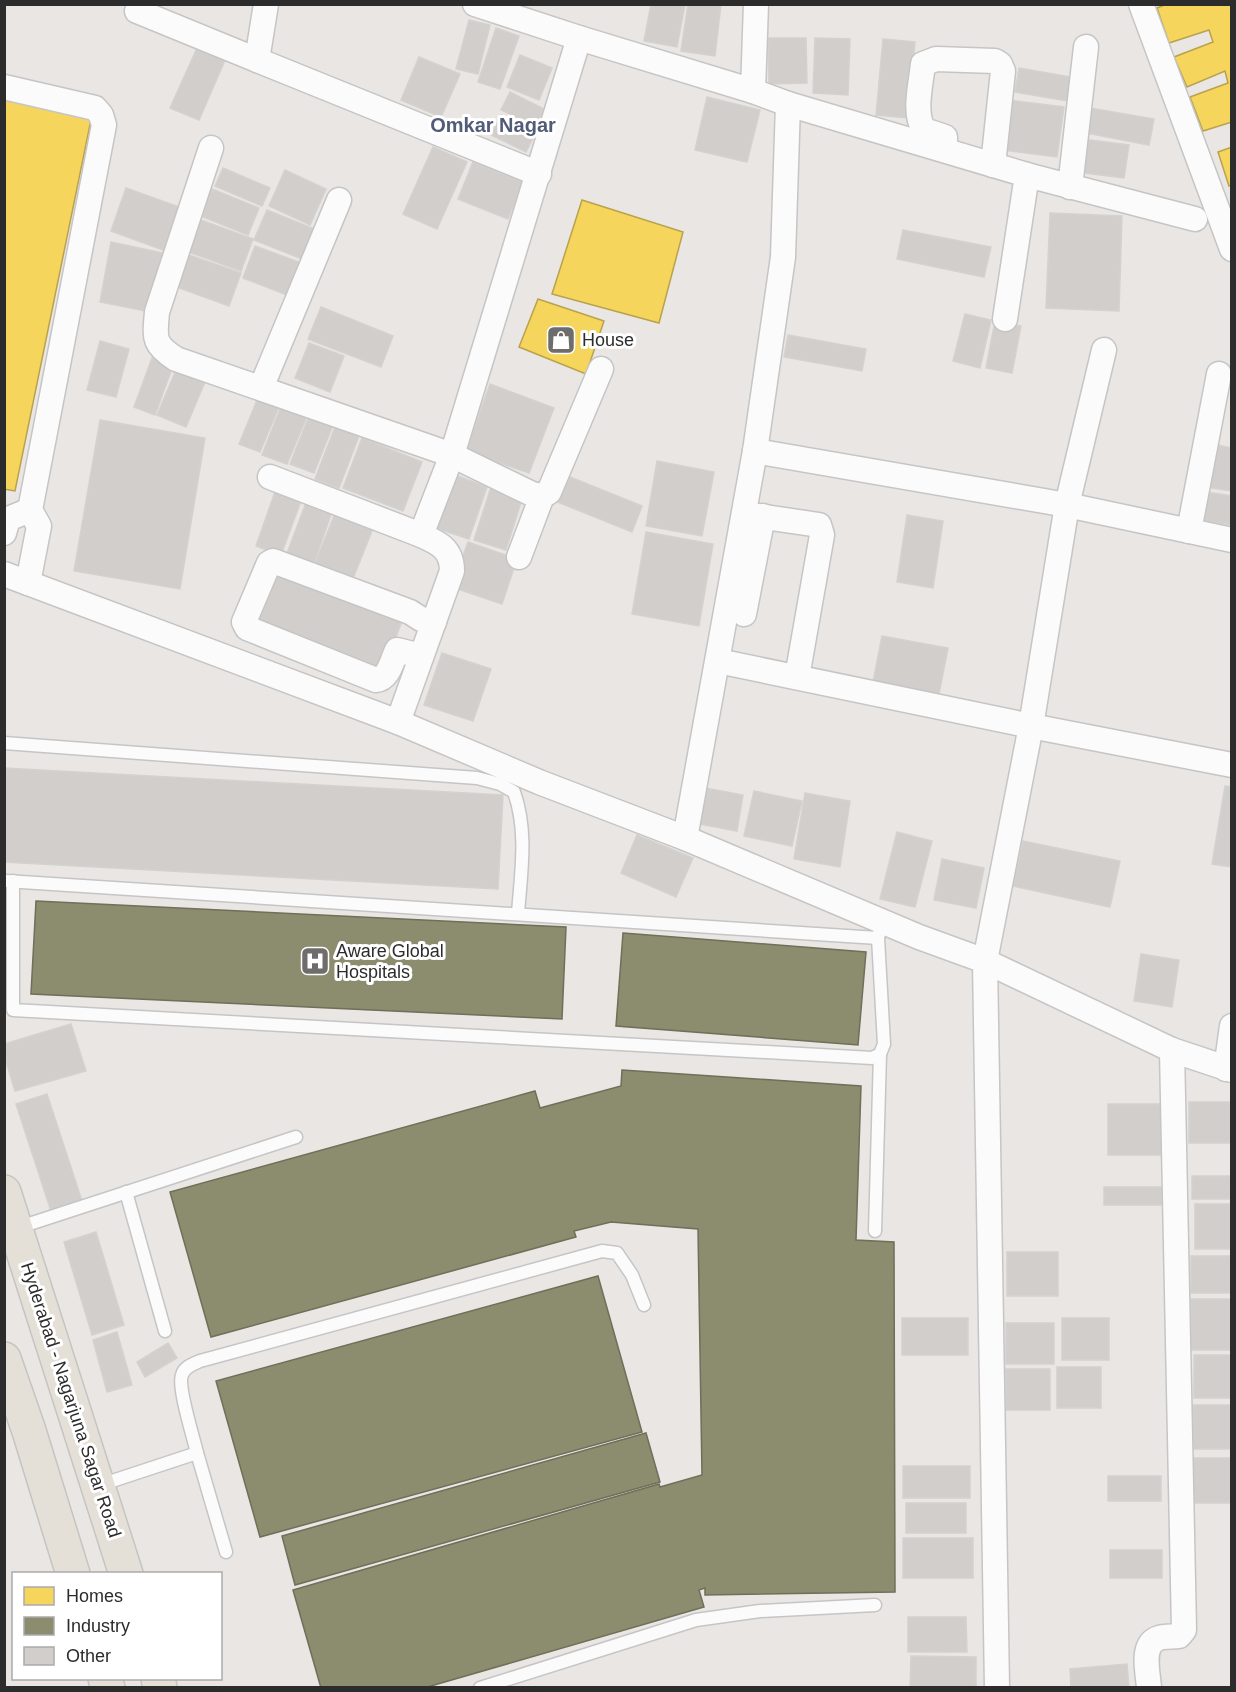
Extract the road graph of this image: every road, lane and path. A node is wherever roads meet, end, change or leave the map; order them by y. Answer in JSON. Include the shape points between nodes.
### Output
{"nodes":[{"id":1,"x":266,"y":4,"type":"edge"},
{"id":2,"x":475,"y":4,"type":"edge"},
{"id":3,"x":756,"y":4,"type":"edge"},
{"id":4,"x":1141,"y":4,"type":"edge"},
{"id":5,"x":137,"y":10,"type":"dead end"},
{"id":6,"x":579,"y":38,"type":"junction"},
{"id":7,"x":1086,"y":47,"type":"dead end"},
{"id":8,"x":257,"y":60,"type":"junction"},
{"id":9,"x":4,"y":87,"type":"edge"},
{"id":10,"x":753,"y":91,"type":"junction"},
{"id":11,"x":788,"y":104,"type":"junction"},
{"id":12,"x":211,"y":148,"type":"dead end"},
{"id":13,"x":943,"y":151,"type":"junction"},
{"id":14,"x":993,"y":165,"type":"junction"},
{"id":15,"x":538,"y":174,"type":"junction"},
{"id":16,"x":1027,"y":175,"type":"junction"},
{"id":17,"x":1070,"y":187,"type":"junction"},
{"id":18,"x":339,"y":200,"type":"dead end"},
{"id":19,"x":1195,"y":219,"type":"dead end"},
{"id":20,"x":1232,"y":249,"type":"edge"},
{"id":21,"x":1005,"y":319,"type":"dead end"},
{"id":22,"x":1104,"y":350,"type":"dead end"},
{"id":23,"x":601,"y":369,"type":"dead end"},
{"id":24,"x":1219,"y":374,"type":"dead end"},
{"id":25,"x":261,"y":388,"type":"junction"},
{"id":26,"x":755,"y":451,"type":"junction"},
{"id":27,"x":452,"y":455,"type":"junction"},
{"id":28,"x":270,"y":477,"type":"dead end"},
{"id":29,"x":542,"y":496,"type":"junction"},
{"id":30,"x":1067,"y":505,"type":"junction"},
{"id":31,"x":753,"y":515,"type":"junction"},
{"id":32,"x":12,"y":520,"type":"edge"},
{"id":33,"x":1189,"y":531,"type":"junction"},
{"id":34,"x":421,"y":535,"type":"junction"},
{"id":35,"x":1232,"y":540,"type":"edge"},
{"id":36,"x":519,"y":557,"type":"dead end"},
{"id":37,"x":4,"y":574,"type":"edge"},
{"id":38,"x":28,"y":583,"type":"junction"},
{"id":39,"x":744,"y":614,"type":"dead end"},
{"id":40,"x":434,"y":622,"type":"junction"},
{"id":41,"x":421,"y":656,"type":"junction"},
{"id":42,"x":718,"y":661,"type":"junction"},
{"id":43,"x":797,"y":678,"type":"junction"},
{"id":44,"x":398,"y":722,"type":"junction"},
{"id":45,"x":1031,"y":726,"type":"junction"},
{"id":46,"x":4,"y":743,"type":"edge"},
{"id":47,"x":1232,"y":765,"type":"edge"},
{"id":48,"x":685,"y":838,"type":"junction"},
{"id":49,"x":9,"y":881,"type":"edge"},
{"id":50,"x":518,"y":914,"type":"junction"},
{"id":51,"x":880,"y":930,"type":"junction"},
{"id":52,"x":985,"y":961,"type":"junction"},
{"id":53,"x":1232,"y":1026,"type":"edge"},
{"id":54,"x":1172,"y":1050,"type":"junction"},
{"id":55,"x":880,"y":1054,"type":"junction"},
{"id":56,"x":1229,"y":1069,"type":"edge"},
{"id":57,"x":296,"y":1137,"type":"dead end"},
{"id":58,"x":4,"y":1192,"type":"edge"},
{"id":59,"x":126,"y":1192,"type":"junction"},
{"id":60,"x":16,"y":1228,"type":"junction"},
{"id":61,"x":876,"y":1231,"type":"dead end"},
{"id":62,"x":644,"y":1305,"type":"dead end"},
{"id":63,"x":165,"y":1331,"type":"dead end"},
{"id":64,"x":4,"y":1359,"type":"edge"},
{"id":65,"x":197,"y":1453,"type":"junction"},
{"id":66,"x":99,"y":1485,"type":"junction"},
{"id":67,"x":226,"y":1552,"type":"dead end"},
{"id":68,"x":72,"y":1572,"type":"edge"},
{"id":69,"x":125,"y":1572,"type":"edge"},
{"id":70,"x":875,"y":1605,"type":"dead end"},
{"id":71,"x":480,"y":1688,"type":"edge"},
{"id":72,"x":997,"y":1688,"type":"edge"},
{"id":73,"x":1149,"y":1688,"type":"edge"}],
"edges":[{"from":1,"to":8,"type":"street"},
{"from":2,"to":6,"type":"street"},
{"from":3,"to":10,"type":"street"},
{"from":4,"to":20,"type":"street"},
{"from":5,"to":8,"type":"street"},
{"from":6,"to":10,"type":"street"},
{"from":6,"to":15,"type":"street"},
{"from":7,"to":17,"type":"street"},
{"from":8,"to":15,"type":"street"},
{"from":9,"to":32,"type":"street","via":[[95,108],[104,125]]},
{"from":10,"to":11,"type":"street"},
{"from":11,"to":13,"type":"street"},
{"from":11,"to":26,"type":"street","via":[[783,257]]},
{"from":12,"to":25,"type":"street","via":[[157,312],[155,338],[163,351],[176,359]]},
{"from":13,"to":14,"type":"street"},
{"from":13,"to":14,"type":"street","via":[[945,137],[924,130],[920,124],[923,64],[936,59],[995,61],[1003,71]]},
{"from":14,"to":16,"type":"street"},
{"from":15,"to":27,"type":"street"},
{"from":16,"to":17,"type":"street"},
{"from":16,"to":21,"type":"street"},
{"from":17,"to":19,"type":"street"},
{"from":18,"to":25,"type":"street"},
{"from":22,"to":30,"type":"street"},
{"from":23,"to":29,"type":"street","via":[[549,492]]},
{"from":24,"to":33,"type":"street"},
{"from":25,"to":27,"type":"street"},
{"from":26,"to":30,"type":"street"},
{"from":26,"to":31,"type":"street"},
{"from":27,"to":29,"type":"street"},
{"from":27,"to":34,"type":"street"},
{"from":28,"to":34,"type":"street"},
{"from":29,"to":36,"type":"street"},
{"from":30,"to":33,"type":"street"},
{"from":30,"to":45,"type":"street"},
{"from":31,"to":39,"type":"street"},
{"from":31,"to":42,"type":"street"},
{"from":31,"to":43,"type":"street","via":[[819,525],[821,529]]},
{"from":32,"to":38,"type":"street","via":[[39,526]]},
{"from":33,"to":35,"type":"street"},
{"from":34,"to":40,"type":"street","via":[[443,546],[452,564]]},
{"from":37,"to":38,"type":"street"},
{"from":38,"to":44,"type":"street"},
{"from":40,"to":41,"type":"street"},
{"from":40,"to":41,"type":"street","via":[[273,561],[244,622],[247,628],[376,680],[385,677],[397,650]]},
{"from":41,"to":44,"type":"street"},
{"from":42,"to":43,"type":"street"},
{"from":42,"to":48,"type":"street"},
{"from":43,"to":45,"type":"street"},
{"from":44,"to":48,"type":"street","via":[[538,782]]},
{"from":45,"to":47,"type":"street"},
{"from":45,"to":52,"type":"street"},
{"from":46,"to":50,"type":"lane","via":[[477,778],[500,784],[514,792],[521,811]]},
{"from":48,"to":51,"type":"street"},
{"from":49,"to":50,"type":"lane"},
{"from":49,"to":55,"type":"lane","via":[[14,1010],[872,1058]]},
{"from":50,"to":51,"type":"lane"},
{"from":51,"to":52,"type":"street"},
{"from":51,"to":55,"type":"lane","via":[[884,1044]]},
{"from":52,"to":54,"type":"street"},
{"from":52,"to":72,"type":"street"},
{"from":53,"to":56,"type":"street"},
{"from":54,"to":56,"type":"street"},
{"from":54,"to":73,"type":"street","via":[[1184,1630],[1179,1636],[1151,1643],[1146,1652]]},
{"from":55,"to":61,"type":"lane"},
{"from":57,"to":59,"type":"lane"},
{"from":58,"to":60,"type":"main road","name":"Hyderabad - Nagarjuna Sagar Road"},
{"from":59,"to":60,"type":"lane"},
{"from":59,"to":63,"type":"lane"},
{"from":60,"to":66,"type":"main road","name":"Hyderabad - Nagarjuna Sagar Road"},
{"from":62,"to":65,"type":"lane","via":[[632,1275],[617,1254],[602,1251],[200,1361],[181,1375]]},
{"from":64,"to":68,"type":"main road"},
{"from":65,"to":66,"type":"lane"},
{"from":65,"to":67,"type":"lane"},
{"from":66,"to":69,"type":"main road","name":"Hyderabad - Nagarjuna Sagar Road"},
{"from":70,"to":71,"type":"lane","via":[[760,1611],[696,1620]]}]}
